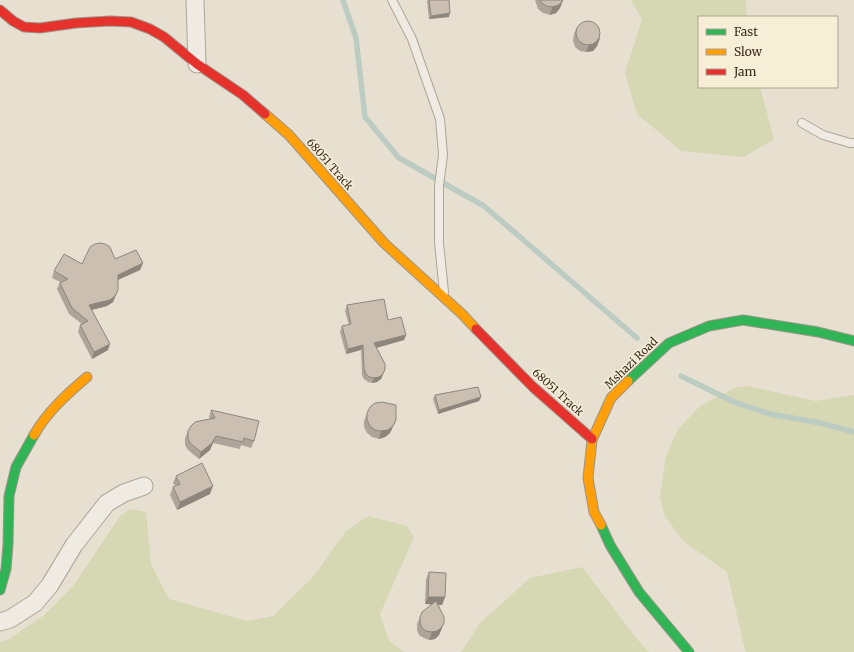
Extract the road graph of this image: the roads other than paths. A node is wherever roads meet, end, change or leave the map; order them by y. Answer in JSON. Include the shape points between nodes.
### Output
{"nodes":[{"id":1,"x":195,"y":0,"type":"edge"},
{"id":2,"x":392,"y":0,"type":"edge"},
{"id":3,"x":0,"y":10,"type":"edge"},
{"id":4,"x":197,"y":64,"type":"junction"},
{"id":5,"x":802,"y":123,"type":"dead end"},
{"id":6,"x":854,"y":143,"type":"edge"},
{"id":7,"x":445,"y":299,"type":"junction"},
{"id":8,"x":854,"y":341,"type":"edge"},
{"id":9,"x":87,"y":376,"type":"dead end"},
{"id":10,"x":592,"y":439,"type":"junction"},
{"id":11,"x":144,"y":486,"type":"dead end"},
{"id":12,"x":0,"y":590,"type":"edge"},
{"id":13,"x":0,"y":622,"type":"edge"},
{"id":14,"x":689,"y":652,"type":"edge"}],
"edges":[{"from":1,"to":4,"type":"street"},
{"from":2,"to":7,"type":"lane","via":[[412,39],[440,119],[443,154],[439,186],[439,243]]},
{"from":3,"to":4,"type":"street","name":"68051 Track","via":[[24,27],[131,22],[164,37]]},
{"from":4,"to":7,"type":"street","name":"68051 Track","via":[[243,95],[289,135],[384,243]]},
{"from":5,"to":6,"type":"lane","via":[[823,136]]},
{"from":7,"to":10,"type":"street","name":"68051 Track","via":[[533,387]]},
{"from":8,"to":10,"type":"street","name":"Mshazi Road","via":[[818,332],[742,320],[709,326],[669,343],[638,371],[611,398]]},
{"from":9,"to":12,"type":"street","via":[[64,397],[39,427],[16,466],[9,496],[6,569]]},
{"from":10,"to":14,"type":"street","name":"Mshazi Road","via":[[588,478],[597,519],[639,592]]},
{"from":11,"to":13,"type":"street","via":[[124,492],[108,503],[74,544],[50,585],[35,603],[10,619]]}]}
